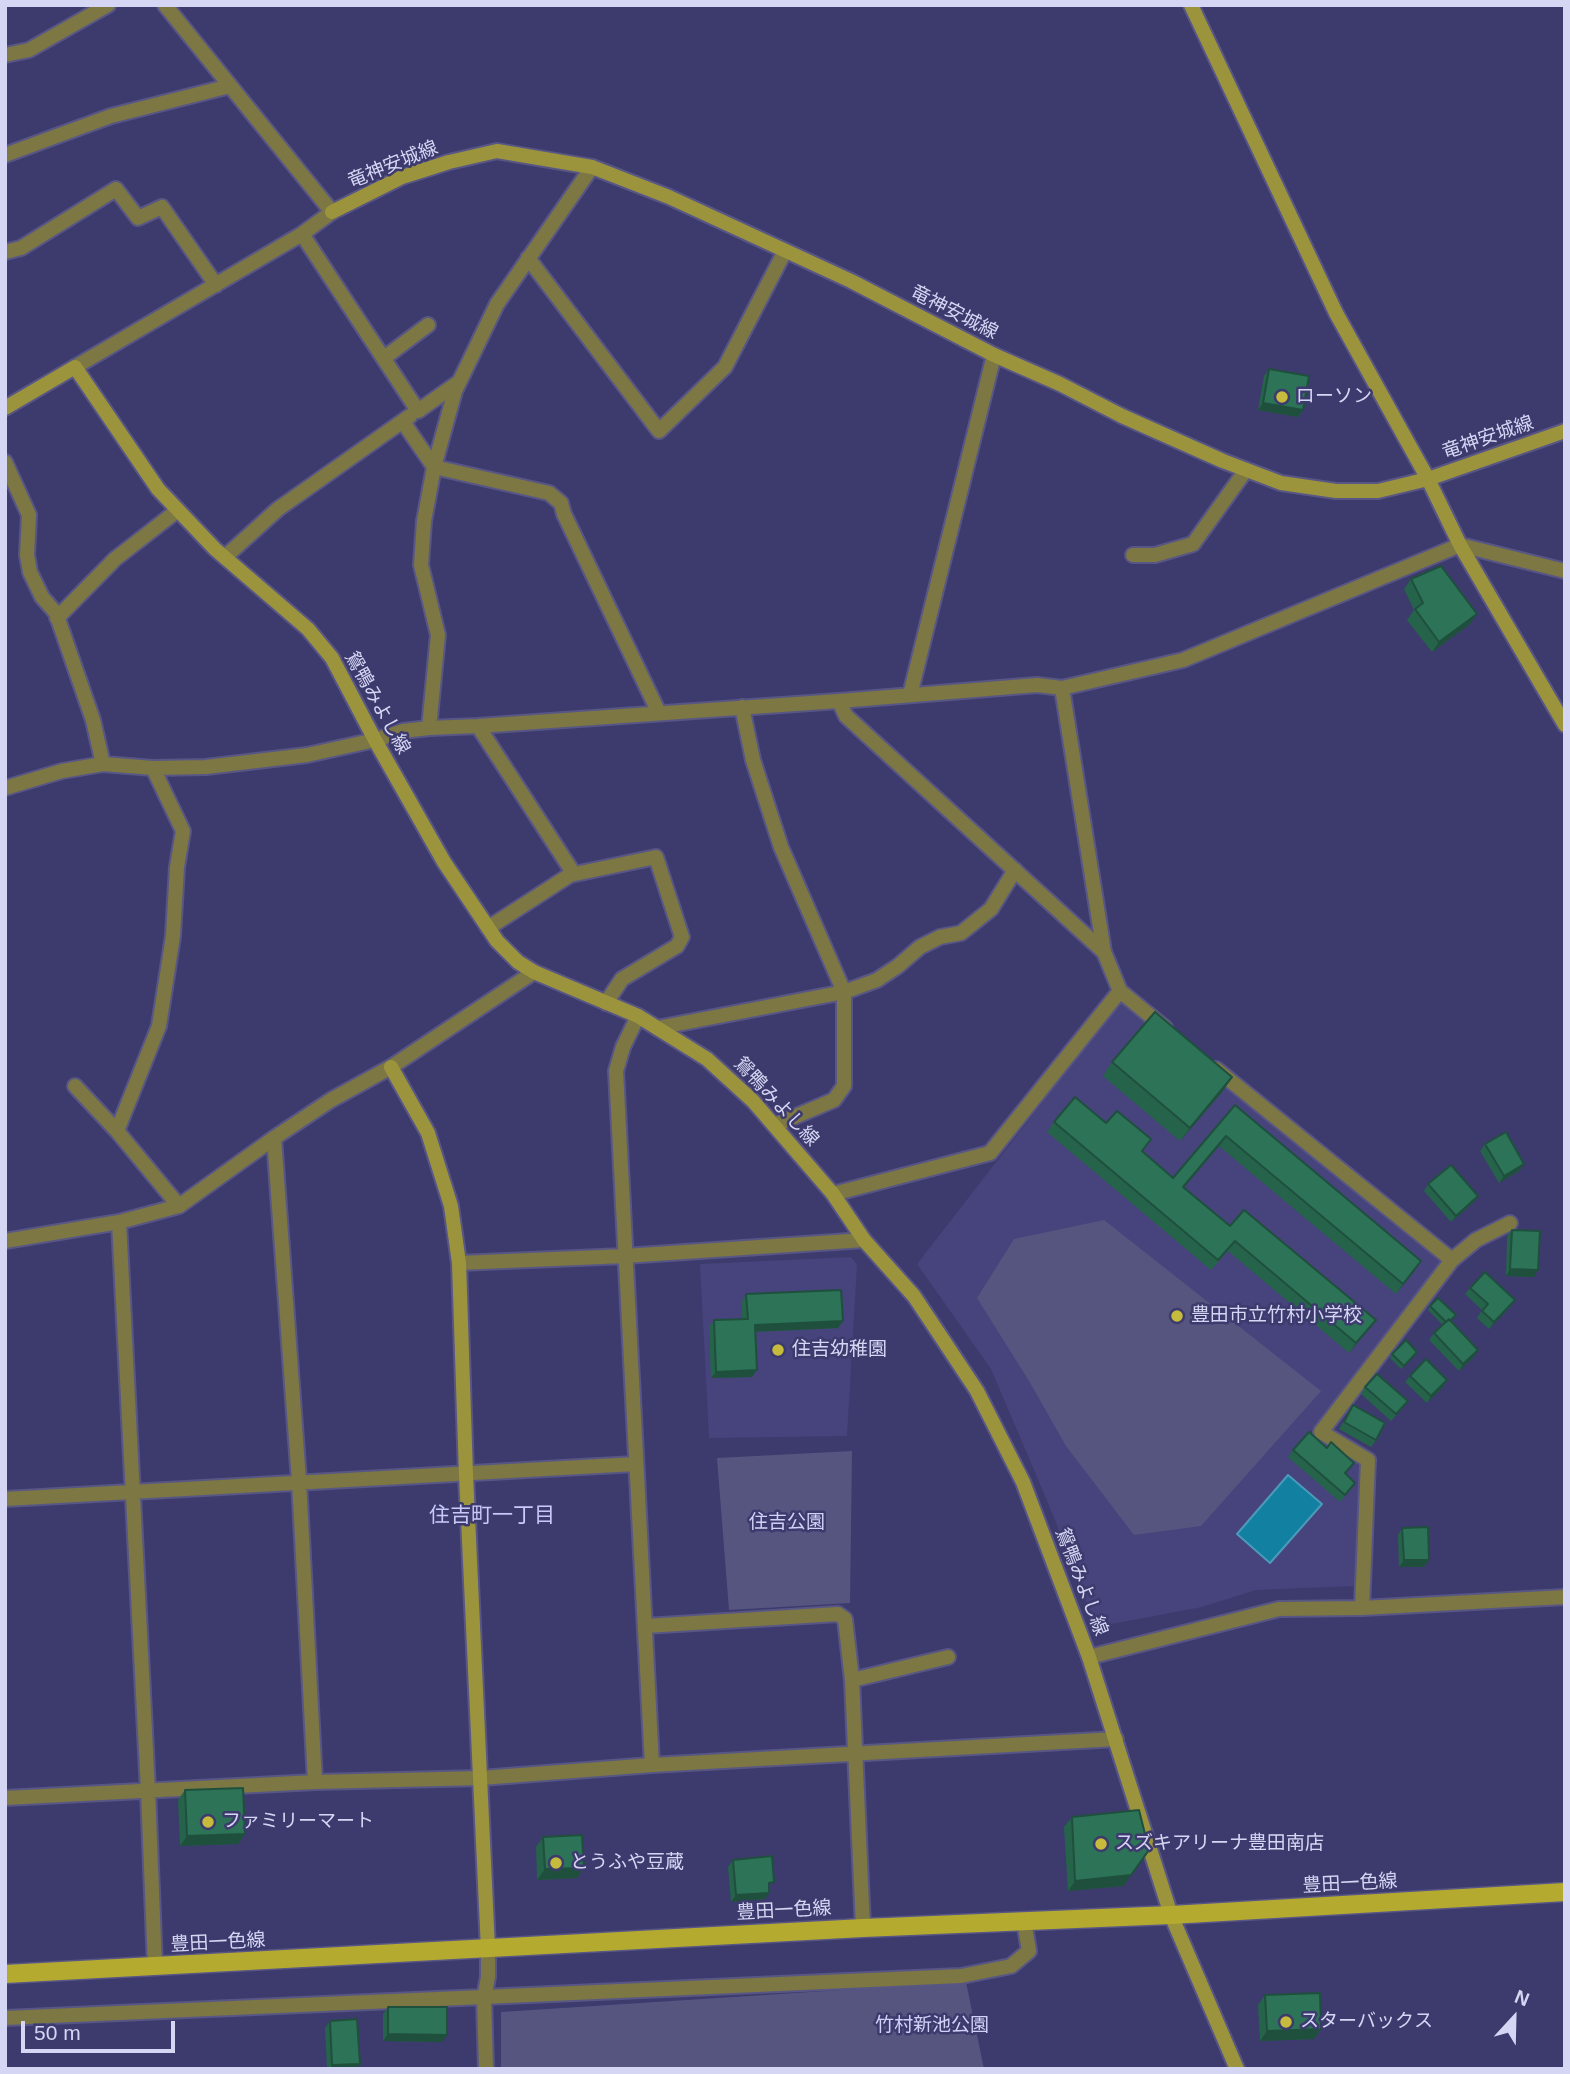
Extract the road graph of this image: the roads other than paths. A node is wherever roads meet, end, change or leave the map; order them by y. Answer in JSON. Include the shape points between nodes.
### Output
{"nodes":[{"id":1,"x":108,"y":5,"type":"edge"},
{"id":2,"x":166,"y":5,"type":"edge"},
{"id":3,"x":1191,"y":5,"type":"edge"},
{"id":4,"x":5,"y":55,"type":"edge"},
{"id":5,"x":230,"y":86,"type":"junction"},
{"id":6,"x":5,"y":155,"type":"edge"},
{"id":7,"x":592,"y":167,"type":"junction"},
{"id":8,"x":332,"y":212,"type":"junction"},
{"id":9,"x":302,"y":234,"type":"junction"},
{"id":10,"x":785,"y":251,"type":"junction"},
{"id":11,"x":5,"y":253,"type":"edge"},
{"id":12,"x":528,"y":258,"type":"junction"},
{"id":13,"x":216,"y":285,"type":"junction"},
{"id":14,"x":428,"y":325,"type":"dead end"},
{"id":15,"x":994,"y":355,"type":"junction"},
{"id":16,"x":384,"y":358,"type":"junction"},
{"id":17,"x":75,"y":367,"type":"junction"},
{"id":18,"x":460,"y":381,"type":"junction"},
{"id":19,"x":5,"y":408,"type":"edge"},
{"id":20,"x":418,"y":411,"type":"junction"},
{"id":21,"x":403,"y":422,"type":"junction"},
{"id":22,"x":1565,"y":431,"type":"edge"},
{"id":23,"x":5,"y":462,"type":"edge"},
{"id":24,"x":434,"y":467,"type":"junction"},
{"id":25,"x":1246,"y":470,"type":"junction"},
{"id":26,"x":1428,"y":479,"type":"junction"},
{"id":27,"x":178,"y":510,"type":"junction"},
{"id":28,"x":1460,"y":545,"type":"junction"},
{"id":29,"x":1133,"y":555,"type":"dead end"},
{"id":30,"x":225,"y":557,"type":"junction"},
{"id":31,"x":1565,"y":571,"type":"edge"},
{"id":32,"x":57,"y":618,"type":"junction"},
{"id":33,"x":1062,"y":688,"type":"junction"},
{"id":34,"x":910,"y":695,"type":"junction"},
{"id":35,"x":839,"y":701,"type":"junction"},
{"id":36,"x":741,"y":708,"type":"junction"},
{"id":37,"x":659,"y":713,"type":"junction"},
{"id":38,"x":1565,"y":725,"type":"edge"},
{"id":39,"x":478,"y":726,"type":"junction"},
{"id":40,"x":429,"y":728,"type":"junction"},
{"id":41,"x":376,"y":740,"type":"junction"},
{"id":42,"x":103,"y":764,"type":"junction"},
{"id":43,"x":153,"y":768,"type":"junction"},
{"id":44,"x":5,"y":788,"type":"edge"},
{"id":45,"x":1015,"y":870,"type":"junction"},
{"id":46,"x":574,"y":874,"type":"junction"},
{"id":47,"x":488,"y":928,"type":"junction"},
{"id":48,"x":1104,"y":952,"type":"junction"},
{"id":49,"x":534,"y":972,"type":"junction"},
{"id":50,"x":1120,"y":991,"type":"junction"},
{"id":51,"x":844,"y":992,"type":"junction"},
{"id":52,"x":606,"y":1003,"type":"junction"},
{"id":53,"x":638,"y":1016,"type":"junction"},
{"id":54,"x":657,"y":1028,"type":"junction"},
{"id":55,"x":1173,"y":1034,"type":"edge"},
{"id":56,"x":1205,"y":1060,"type":"edge"},
{"id":57,"x":391,"y":1067,"type":"junction"},
{"id":58,"x":75,"y":1086,"type":"dead end"},
{"id":59,"x":775,"y":1125,"type":"junction"},
{"id":60,"x":117,"y":1130,"type":"junction"},
{"id":61,"x":274,"y":1138,"type":"junction"},
{"id":62,"x":833,"y":1194,"type":"junction"},
{"id":63,"x":179,"y":1206,"type":"junction"},
{"id":64,"x":119,"y":1222,"type":"junction"},
{"id":65,"x":1510,"y":1223,"type":"dead end"},
{"id":66,"x":864,"y":1240,"type":"junction"},
{"id":67,"x":5,"y":1241,"type":"edge"},
{"id":68,"x":625,"y":1256,"type":"junction"},
{"id":69,"x":1452,"y":1260,"type":"junction"},
{"id":70,"x":458,"y":1263,"type":"junction"},
{"id":71,"x":635,"y":1464,"type":"junction"},
{"id":72,"x":466,"y":1475,"type":"junction"},
{"id":73,"x":299,"y":1481,"type":"junction"},
{"id":74,"x":131,"y":1492,"type":"junction"},
{"id":75,"x":5,"y":1499,"type":"edge"},
{"id":76,"x":1565,"y":1597,"type":"edge"},
{"id":77,"x":1362,"y":1608,"type":"junction"},
{"id":78,"x":646,"y":1626,"type":"junction"},
{"id":79,"x":948,"y":1657,"type":"dead end"},
{"id":80,"x":1089,"y":1657,"type":"junction"},
{"id":81,"x":852,"y":1679,"type":"junction"},
{"id":82,"x":1116,"y":1739,"type":"junction"},
{"id":83,"x":854,"y":1754,"type":"junction"},
{"id":84,"x":652,"y":1765,"type":"junction"},
{"id":85,"x":481,"y":1777,"type":"junction"},
{"id":86,"x":315,"y":1782,"type":"junction"},
{"id":87,"x":148,"y":1791,"type":"junction"},
{"id":88,"x":5,"y":1798,"type":"edge"},
{"id":89,"x":1565,"y":1892,"type":"edge"},
{"id":90,"x":1171,"y":1915,"type":"junction"},
{"id":91,"x":1024,"y":1921,"type":"junction"},
{"id":92,"x":863,"y":1928,"type":"junction"},
{"id":93,"x":488,"y":1949,"type":"junction"},
{"id":94,"x":155,"y":1967,"type":"junction"},
{"id":95,"x":5,"y":1974,"type":"edge"},
{"id":96,"x":484,"y":1998,"type":"junction"},
{"id":97,"x":5,"y":2018,"type":"edge"},
{"id":98,"x":486,"y":2069,"type":"edge"},
{"id":99,"x":1237,"y":2069,"type":"edge"}],
"edges":[{"from":1,"to":4,"type":"street","via":[[29,50]]},
{"from":2,"to":5,"type":"street"},
{"from":3,"to":26,"type":"street","via":[[1336,313]]},
{"from":5,"to":6,"type":"street","via":[[111,116]]},
{"from":5,"to":8,"type":"street"},
{"from":7,"to":8,"type":"street","name":"竜神安城線","via":[[497,151],[402,177]]},
{"from":7,"to":10,"type":"street","name":"竜神安城線"},
{"from":7,"to":12,"type":"street"},
{"from":8,"to":9,"type":"street"},
{"from":9,"to":13,"type":"street"},
{"from":9,"to":16,"type":"street"},
{"from":10,"to":12,"type":"street","via":[[725,367],[659,431]]},
{"from":10,"to":15,"type":"street","name":"竜神安城線"},
{"from":11,"to":13,"type":"street","via":[[21,248],[116,189],[138,218],[162,207]]},
{"from":12,"to":18,"type":"street","via":[[497,304]]},
{"from":13,"to":17,"type":"street"},
{"from":14,"to":16,"type":"street"},
{"from":15,"to":25,"type":"street","name":"竜神安城線"},
{"from":15,"to":34,"type":"street"},
{"from":16,"to":20,"type":"street"},
{"from":17,"to":19,"type":"street"},
{"from":17,"to":27,"type":"street","name":"鴛鴨みよし線","via":[[158,489]]},
{"from":18,"to":20,"type":"street"},
{"from":18,"to":24,"type":"street"},
{"from":20,"to":21,"type":"street"},
{"from":21,"to":24,"type":"street"},
{"from":21,"to":30,"type":"street","via":[[278,509]]},
{"from":22,"to":26,"type":"street","name":"竜神安城線"},
{"from":23,"to":32,"type":"street","via":[[29,515],[30,572]]},
{"from":24,"to":37,"type":"street","via":[[549,493],[561,503]]},
{"from":24,"to":40,"type":"street","via":[[421,565],[438,635]]},
{"from":25,"to":26,"type":"street","name":"竜神安城線","via":[[1281,483],[1336,491],[1378,491]]},
{"from":25,"to":29,"type":"street","via":[[1193,544],[1155,555]]},
{"from":26,"to":28,"type":"street"},
{"from":27,"to":30,"type":"street","name":"鴛鴨みよし線"},
{"from":27,"to":32,"type":"street","via":[[116,559]]},
{"from":28,"to":31,"type":"street"},
{"from":28,"to":33,"type":"street","via":[[1183,660]]},
{"from":28,"to":38,"type":"street"},
{"from":30,"to":41,"type":"street","name":"鴛鴨みよし線","via":[[308,629],[332,658]]},
{"from":32,"to":42,"type":"street","via":[[93,720]]},
{"from":33,"to":34,"type":"street","via":[[1037,685]]},
{"from":33,"to":48,"type":"street"},
{"from":34,"to":35,"type":"street"},
{"from":35,"to":36,"type":"street"},
{"from":35,"to":45,"type":"street","via":[[846,716]]},
{"from":36,"to":37,"type":"street"},
{"from":36,"to":51,"type":"street","via":[[781,847]]},
{"from":37,"to":39,"type":"street"},
{"from":39,"to":40,"type":"street"},
{"from":39,"to":46,"type":"street"},
{"from":40,"to":41,"type":"street"},
{"from":41,"to":43,"type":"street","via":[[307,755]]},
{"from":41,"to":47,"type":"street","name":"鴛鴨みよし線","via":[[444,862]]},
{"from":42,"to":43,"type":"street"},
{"from":42,"to":44,"type":"street"},
{"from":43,"to":60,"type":"street","via":[[183,831],[173,936],[159,1026]]},
{"from":45,"to":48,"type":"street"},
{"from":45,"to":51,"type":"street","via":[[991,909],[961,933],[920,947],[877,979]]},
{"from":46,"to":47,"type":"street"},
{"from":46,"to":52,"type":"street","via":[[656,857],[682,937],[677,946],[622,979]]},
{"from":47,"to":49,"type":"street","name":"鴛鴨みよし線","via":[[518,962]]},
{"from":48,"to":50,"type":"street"},
{"from":49,"to":52,"type":"street","name":"鴛鴨みよし線"},
{"from":49,"to":57,"type":"street"},
{"from":50,"to":55,"type":"street"},
{"from":50,"to":62,"type":"street","via":[[990,1153]]},
{"from":51,"to":54,"type":"street"},
{"from":51,"to":59,"type":"street","via":[[844,1086],[834,1100]]},
{"from":52,"to":53,"type":"street","name":"鴛鴨みよし線"},
{"from":53,"to":54,"type":"street","name":"鴛鴨みよし線"},
{"from":53,"to":68,"type":"street","via":[[616,1071]]},
{"from":54,"to":59,"type":"street","name":"鴛鴨みよし線","via":[[708,1059]]},
{"from":56,"to":69,"type":"street"},
{"from":57,"to":61,"type":"street"},
{"from":57,"to":70,"type":"street","via":[[428,1133],[451,1206]]},
{"from":58,"to":60,"type":"street"},
{"from":59,"to":62,"type":"street","name":"鴛鴨みよし線"},
{"from":60,"to":63,"type":"street"},
{"from":61,"to":63,"type":"street"},
{"from":61,"to":73,"type":"street"},
{"from":62,"to":66,"type":"street","name":"鴛鴨みよし線"},
{"from":63,"to":64,"type":"street"},
{"from":64,"to":67,"type":"street"},
{"from":64,"to":74,"type":"street"},
{"from":65,"to":69,"type":"street","via":[[1476,1240]]},
{"from":66,"to":68,"type":"street"},
{"from":66,"to":80,"type":"street","name":"鴛鴨みよし線","via":[[914,1296],[977,1391],[1023,1482]]},
{"from":68,"to":70,"type":"street"},
{"from":68,"to":71,"type":"street"},
{"from":69,"to":77,"type":"street","via":[[1321,1432],[1368,1461]]},
{"from":70,"to":72,"type":"street"},
{"from":71,"to":72,"type":"street"},
{"from":71,"to":78,"type":"street"},
{"from":72,"to":73,"type":"street"},
{"from":72,"to":85,"type":"street"},
{"from":73,"to":74,"type":"street"},
{"from":73,"to":86,"type":"street"},
{"from":74,"to":75,"type":"street"},
{"from":74,"to":87,"type":"street"},
{"from":76,"to":77,"type":"street"},
{"from":77,"to":80,"type":"street","via":[[1279,1609]]},
{"from":78,"to":81,"type":"street","via":[[838,1614],[845,1619]]},
{"from":78,"to":84,"type":"street"},
{"from":79,"to":81,"type":"street"},
{"from":80,"to":82,"type":"street","name":"鴛鴨みよし線"},
{"from":81,"to":83,"type":"street"},
{"from":82,"to":83,"type":"street"},
{"from":82,"to":90,"type":"street","name":"鴛鴨みよし線"},
{"from":83,"to":84,"type":"street"},
{"from":83,"to":92,"type":"street"},
{"from":84,"to":85,"type":"street"},
{"from":85,"to":86,"type":"street"},
{"from":85,"to":93,"type":"street"},
{"from":86,"to":87,"type":"street"},
{"from":87,"to":88,"type":"street"},
{"from":87,"to":94,"type":"street"},
{"from":89,"to":90,"type":"main road","name":"豊田一色線"},
{"from":90,"to":91,"type":"main road","name":"豊田一色線"},
{"from":90,"to":99,"type":"street","name":"鴛鴨みよし線"},
{"from":91,"to":92,"type":"main road","name":"豊田一色線"},
{"from":91,"to":96,"type":"street","via":[[1029,1951],[1011,1966],[961,1976]]},
{"from":92,"to":93,"type":"main road","name":"豊田一色線"},
{"from":93,"to":94,"type":"main road","name":"豊田一色線"},
{"from":93,"to":96,"type":"street"},
{"from":94,"to":95,"type":"main road","name":"豊田一色線"},
{"from":96,"to":97,"type":"street"},
{"from":96,"to":98,"type":"street"}]}
